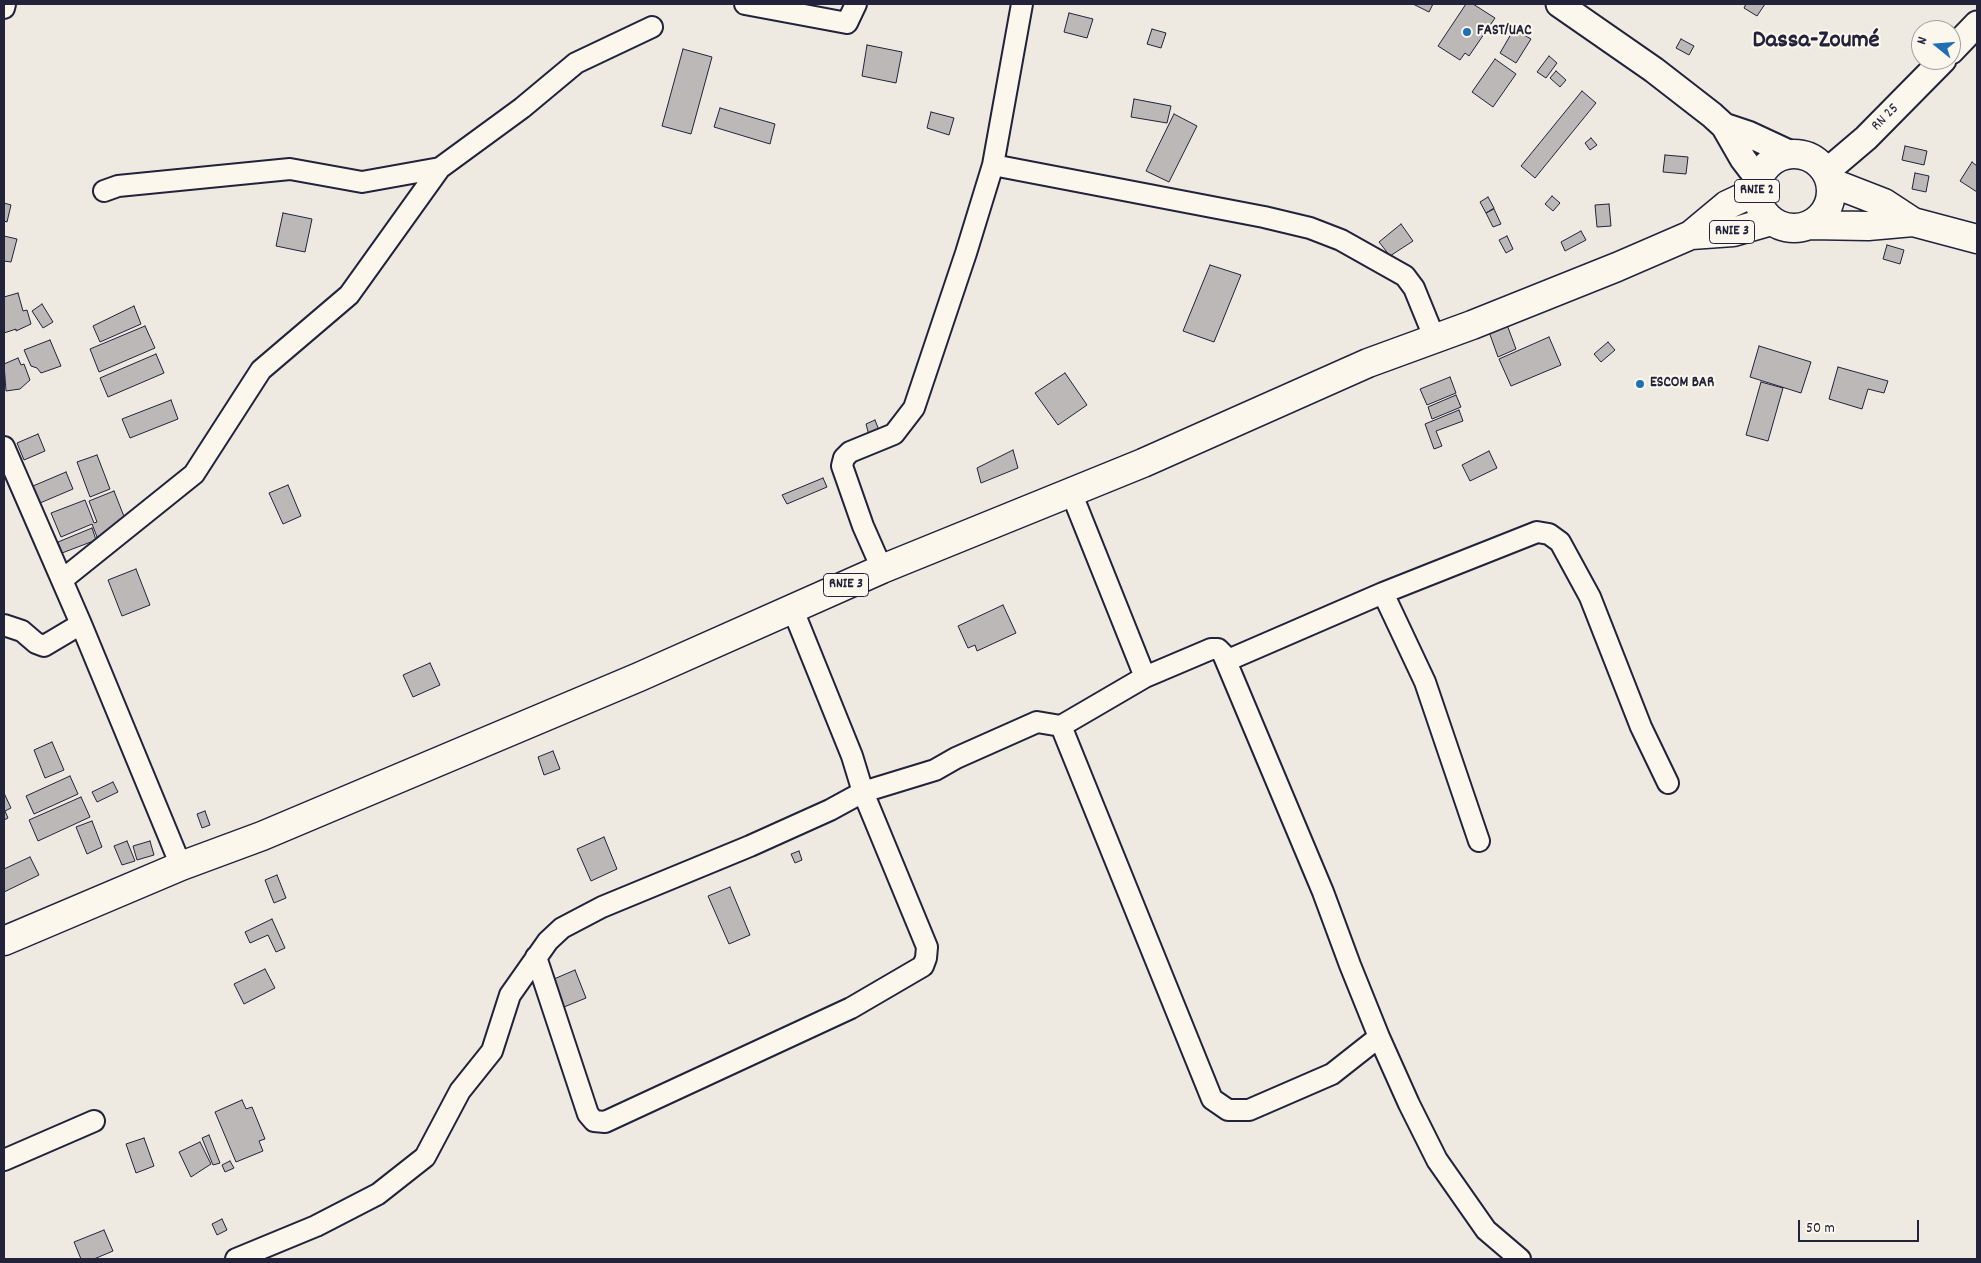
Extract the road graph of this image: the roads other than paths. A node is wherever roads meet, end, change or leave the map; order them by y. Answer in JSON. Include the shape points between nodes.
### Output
{"nodes":[{"id":1,"x":5,"y":4,"type":"edge"},
{"id":2,"x":745,"y":4,"type":"edge"},
{"id":3,"x":856,"y":4,"type":"edge"},
{"id":4,"x":1022,"y":4,"type":"edge"},
{"id":5,"x":1559,"y":4,"type":"edge"},
{"id":6,"x":4,"y":8,"type":"edge"},
{"id":7,"x":1977,"y":24,"type":"edge"},
{"id":8,"x":652,"y":27,"type":"dead end"},
{"id":9,"x":1961,"y":41,"type":"edge"},
{"id":10,"x":1932,"y":70,"type":"edge"},
{"id":11,"x":1724,"y":126,"type":"junction"},
{"id":12,"x":1791,"y":154,"type":"junction"},
{"id":13,"x":993,"y":165,"type":"junction"},
{"id":14,"x":440,"y":168,"type":"junction"},
{"id":15,"x":1828,"y":177,"type":"junction"},
{"id":16,"x":1758,"y":185,"type":"junction"},
{"id":17,"x":104,"y":191,"type":"dead end"},
{"id":18,"x":1771,"y":221,"type":"junction"},
{"id":19,"x":1913,"y":222,"type":"junction"},
{"id":20,"x":1810,"y":225,"type":"junction"},
{"id":21,"x":1692,"y":235,"type":"junction"},
{"id":22,"x":1977,"y":239,"type":"edge"},
{"id":23,"x":1434,"y":337,"type":"junction"},
{"id":24,"x":4,"y":447,"type":"edge"},
{"id":25,"x":1071,"y":492,"type":"junction"},
{"id":26,"x":882,"y":569,"type":"junction"},
{"id":27,"x":62,"y":580,"type":"junction"},
{"id":28,"x":1384,"y":593,"type":"junction"},
{"id":29,"x":793,"y":610,"type":"junction"},
{"id":30,"x":4,"y":624,"type":"edge"},
{"id":31,"x":81,"y":624,"type":"junction"},
{"id":32,"x":1226,"y":661,"type":"junction"},
{"id":33,"x":1145,"y":677,"type":"junction"},
{"id":34,"x":1061,"y":726,"type":"junction"},
{"id":35,"x":1668,"y":783,"type":"dead end"},
{"id":36,"x":863,"y":792,"type":"junction"},
{"id":37,"x":1479,"y":841,"type":"dead end"},
{"id":38,"x":181,"y":866,"type":"junction"},
{"id":39,"x":4,"y":941,"type":"edge"},
{"id":40,"x":536,"y":957,"type":"junction"},
{"id":41,"x":1380,"y":1037,"type":"junction"},
{"id":42,"x":94,"y":1122,"type":"dead end"},
{"id":43,"x":4,"y":1160,"type":"edge"},
{"id":44,"x":272,"y":1253,"type":"edge"},
{"id":45,"x":236,"y":1259,"type":"edge"},
{"id":46,"x":1520,"y":1259,"type":"edge"}],
"edges":[{"from":1,"to":6,"type":"street"},
{"from":2,"to":3,"type":"street","via":[[847,22]]},
{"from":4,"to":13,"type":"street"},
{"from":5,"to":11,"type":"main road","number":"RNIE 2","via":[[1654,70]]},
{"from":7,"to":9,"type":"main road"},
{"from":8,"to":14,"type":"street","via":[[576,63],[522,108]]},
{"from":10,"to":15,"type":"main road","name":"RN 25","number":"RN 25"},
{"from":11,"to":12,"type":"main road","number":"RNIE 2"},
{"from":11,"to":16,"type":"main road","number":"RNIE 2"},
{"from":12,"to":15,"type":"highway","number":"RNIE 2","via":[[1805,155],[1817,162]]},
{"from":12,"to":16,"type":"highway","number":"RNIE 2","via":[[1767,166]]},
{"from":13,"to":23,"type":"street","via":[[1264,217],[1310,228],[1341,240],[1405,276],[1414,288]]},
{"from":13,"to":26,"type":"street","via":[[914,408],[894,434],[850,452],[844,458],[842,466]]},
{"from":14,"to":17,"type":"street","via":[[362,182],[290,168],[118,186]]},
{"from":14,"to":27,"type":"street","via":[[350,295],[261,370],[194,474]]},
{"from":15,"to":19,"type":"highway","number":"RNIE 2","via":[[1884,203]]},
{"from":15,"to":20,"type":"highway","via":[[1830,202]]},
{"from":16,"to":18,"type":"highway","number":"RNIE 2","via":[[1758,202]]},
{"from":16,"to":21,"type":"highway","number":"RNIE 3"},
{"from":18,"to":20,"type":"highway","number":"RNIE 2","via":[[1790,228]]},
{"from":18,"to":21,"type":"highway","number":"RNIE 3","via":[[1733,232]]},
{"from":19,"to":20,"type":"highway","number":"RNIE 2","via":[[1868,226]]},
{"from":19,"to":22,"type":"highway","number":"RNIE 2"},
{"from":21,"to":23,"type":"highway","number":"RNIE 3","via":[[1617,268]]},
{"from":23,"to":25,"type":"highway","number":"RNIE 3"},
{"from":24,"to":27,"type":"street"},
{"from":25,"to":26,"type":"highway","number":"RNIE 3"},
{"from":25,"to":33,"type":"street"},
{"from":26,"to":29,"type":"highway","number":"RNIE 3"},
{"from":27,"to":31,"type":"street"},
{"from":28,"to":32,"type":"street"},
{"from":28,"to":35,"type":"street","via":[[1537,532],[1549,534],[1560,542],[1590,597],[1641,727]]},
{"from":28,"to":37,"type":"street","via":[[1425,682]]},
{"from":29,"to":36,"type":"street","via":[[852,756]]},
{"from":29,"to":38,"type":"highway","number":"RNIE 3","via":[[262,836]]},
{"from":30,"to":31,"type":"street","via":[[22,631],[44,646]]},
{"from":31,"to":38,"type":"street"},
{"from":32,"to":33,"type":"street","via":[[1224,654],[1211,648]]},
{"from":32,"to":41,"type":"street","via":[[1324,892]]},
{"from":33,"to":34,"type":"street"},
{"from":34,"to":36,"type":"street","via":[[1037,722],[935,770]]},
{"from":34,"to":41,"type":"street","via":[[1212,1099],[1228,1110],[1249,1110],[1332,1074]]},
{"from":36,"to":40,"type":"street","via":[[750,846],[602,907],[562,928]]},
{"from":36,"to":40,"type":"street","via":[[927,947],[923,966],[851,1008],[605,1122],[594,1121],[588,1114]]},
{"from":38,"to":39,"type":"highway","number":"RNIE 3"},
{"from":40,"to":44,"type":"street","via":[[510,995],[492,1051],[460,1091],[425,1158],[378,1194]]},
{"from":41,"to":46,"type":"street","via":[[1437,1160],[1486,1230]]},
{"from":42,"to":43,"type":"street"},
{"from":44,"to":45,"type":"street"}]}
